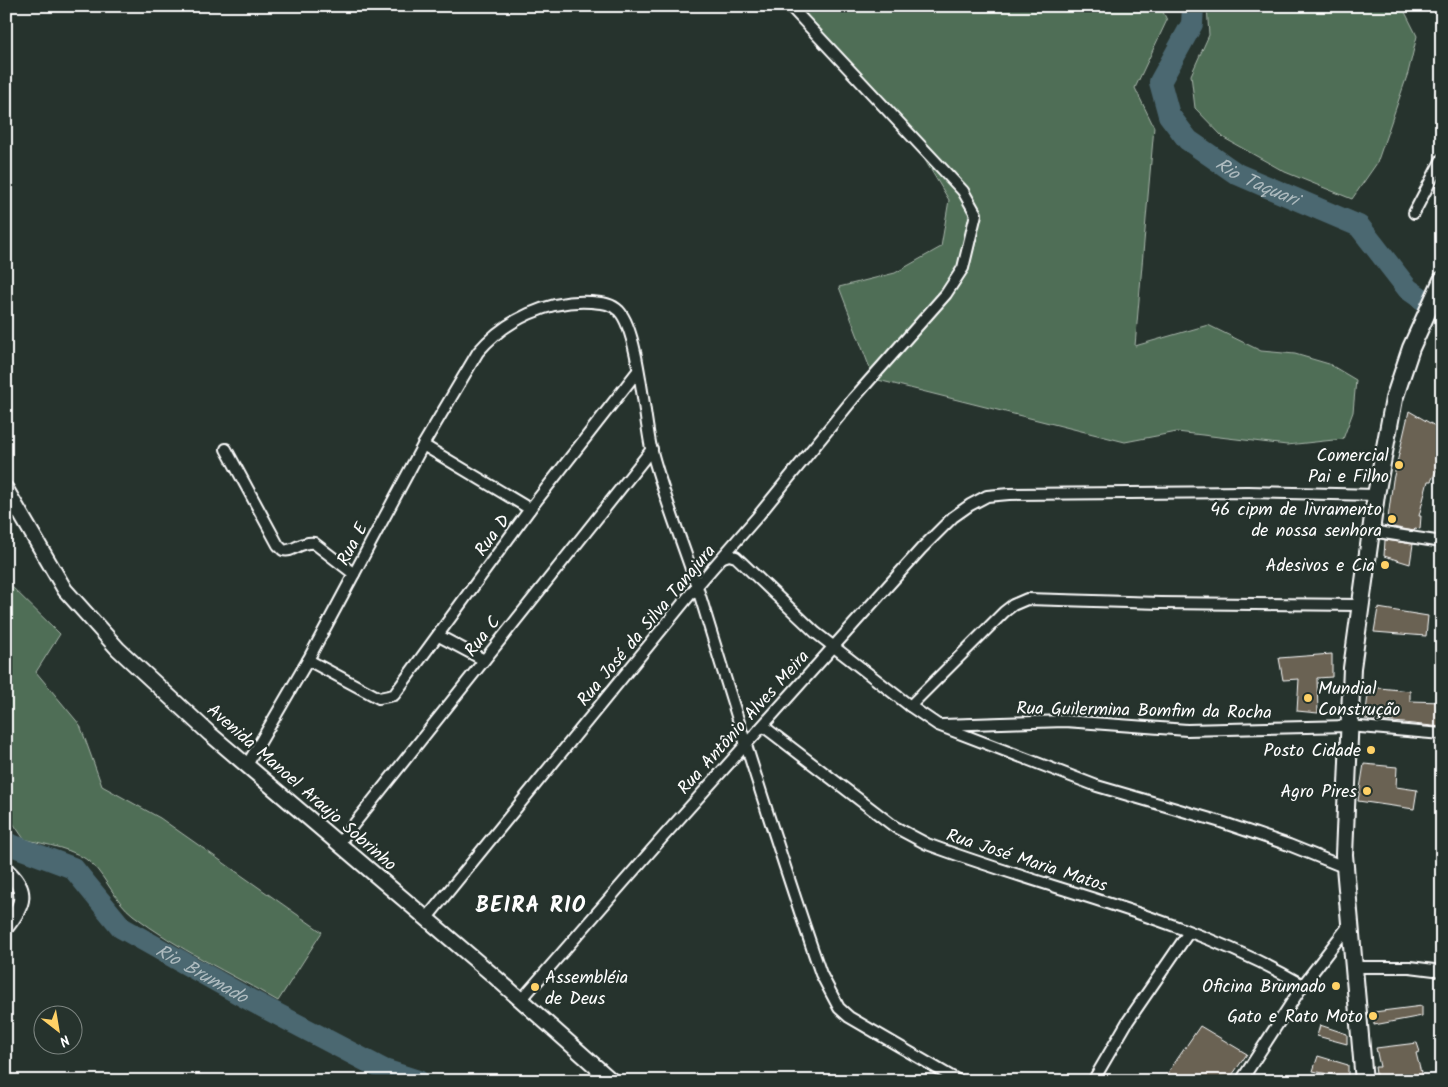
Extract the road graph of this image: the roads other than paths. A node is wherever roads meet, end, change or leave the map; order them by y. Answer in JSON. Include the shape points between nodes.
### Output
{"nodes":[{"id":1,"x":790,"y":6,"type":"edge"},
{"id":2,"x":1442,"y":159,"type":"edge"},
{"id":3,"x":1414,"y":213,"type":"dead end"},
{"id":4,"x":1442,"y":280,"type":"edge"},
{"id":5,"x":637,"y":372,"type":"junction"},
{"id":6,"x":423,"y":445,"type":"junction"},
{"id":7,"x":226,"y":449,"type":"dead end"},
{"id":8,"x":652,"y":449,"type":"junction"},
{"id":9,"x":6,"y":489,"type":"edge"},
{"id":10,"x":1376,"y":495,"type":"junction"},
{"id":11,"x":530,"y":509,"type":"junction"},
{"id":12,"x":1371,"y":531,"type":"junction"},
{"id":13,"x":1442,"y":542,"type":"edge"},
{"id":14,"x":723,"y":557,"type":"junction"},
{"id":15,"x":354,"y":574,"type":"junction"},
{"id":16,"x":697,"y":586,"type":"junction"},
{"id":17,"x":1360,"y":605,"type":"junction"},
{"id":18,"x":439,"y":636,"type":"junction"},
{"id":19,"x":833,"y":647,"type":"junction"},
{"id":20,"x":308,"y":660,"type":"junction"},
{"id":21,"x":484,"y":660,"type":"junction"},
{"id":22,"x":910,"y":706,"type":"junction"},
{"id":23,"x":938,"y":725,"type":"junction"},
{"id":24,"x":763,"y":726,"type":"junction"},
{"id":25,"x":1349,"y":726,"type":"junction"},
{"id":26,"x":1442,"y":734,"type":"edge"},
{"id":27,"x":746,"y":745,"type":"junction"},
{"id":28,"x":247,"y":765,"type":"junction"},
{"id":29,"x":339,"y":843,"type":"junction"},
{"id":30,"x":1344,"y":867,"type":"junction"},
{"id":31,"x":6,"y":870,"type":"edge"},
{"id":32,"x":426,"y":919,"type":"junction"},
{"id":33,"x":1349,"y":925,"type":"junction"},
{"id":34,"x":6,"y":927,"type":"edge"},
{"id":35,"x":1190,"y":932,"type":"junction"},
{"id":36,"x":1354,"y":967,"type":"junction"},
{"id":37,"x":1442,"y":971,"type":"edge"},
{"id":38,"x":1303,"y":985,"type":"junction"},
{"id":39,"x":521,"y":1000,"type":"junction"},
{"id":40,"x":612,"y":1081,"type":"edge"},
{"id":41,"x":959,"y":1081,"type":"edge"},
{"id":42,"x":1093,"y":1081,"type":"edge"},
{"id":43,"x":1241,"y":1081,"type":"edge"},
{"id":44,"x":1364,"y":1081,"type":"edge"}],
"edges":[{"from":1,"to":14,"type":"street","name":"Rua José da Silva Tanajura","via":[[963,191],[976,214],[963,268],[946,294],[892,353]]},
{"from":2,"to":3,"type":"street"},
{"from":4,"to":10,"type":"main road","via":[[1419,330],[1394,399]]},
{"from":5,"to":6,"type":"street","name":"Rua E","via":[[628,326],[618,311],[607,303],[583,301],[552,305],[511,323],[487,341],[460,378]]},
{"from":5,"to":8,"type":"street","name":"Rua E"},
{"from":5,"to":11,"type":"street","name":"Rua D"},
{"from":6,"to":11,"type":"street"},
{"from":6,"to":15,"type":"street","name":"Rua E"},
{"from":7,"to":15,"type":"street","via":[[283,550],[307,542],[314,543]]},
{"from":8,"to":16,"type":"street","name":"Rua E"},
{"from":8,"to":21,"type":"street","name":"Rua C"},
{"from":9,"to":28,"type":"street","name":"Avenida Manoel Araujo Sobrinho","via":[[65,590],[88,617],[118,650]]},
{"from":10,"to":12,"type":"main road"},
{"from":10,"to":19,"type":"street","name":"Rua Antônio Alves Meira","via":[[1248,492],[987,496],[953,517]]},
{"from":11,"to":18,"type":"street","name":"Rua D"},
{"from":12,"to":13,"type":"street"},
{"from":12,"to":17,"type":"main road"},
{"from":14,"to":16,"type":"street","name":"Rua José da Silva Tanajura"},
{"from":14,"to":19,"type":"street","via":[[736,557]]},
{"from":15,"to":20,"type":"street","name":"Rua E"},
{"from":16,"to":27,"type":"street","name":"Rua E"},
{"from":16,"to":32,"type":"street","name":"Rua José da Silva Tanajura"},
{"from":17,"to":22,"type":"street","via":[[1027,599],[1004,612]]},
{"from":17,"to":25,"type":"main road"},
{"from":18,"to":20,"type":"street","name":"Rua D","via":[[394,695],[380,698]]},
{"from":18,"to":21,"type":"street"},
{"from":19,"to":22,"type":"street"},
{"from":19,"to":24,"type":"street","name":"Rua Antônio Alves Meira"},
{"from":20,"to":28,"type":"street","name":"Rua E"},
{"from":21,"to":29,"type":"street","name":"Rua C"},
{"from":22,"to":23,"type":"street"},
{"from":23,"to":25,"type":"street","name":"Rua Guilermina Bomfim da Rocha","via":[[1065,721],[1188,730]]},
{"from":23,"to":30,"type":"street","via":[[1097,786],[1221,822]]},
{"from":24,"to":27,"type":"street","name":"Rua Antônio Alves Meira"},
{"from":24,"to":35,"type":"street","name":"Rua José Maria Matos","via":[[896,827],[927,844]]},
{"from":25,"to":26,"type":"street","name":"Rua Guilermina Bomfim da Rocha"},
{"from":25,"to":30,"type":"main road"},
{"from":27,"to":39,"type":"street","name":"Rua Antônio Alves Meira"},
{"from":27,"to":41,"type":"street","name":"Rua E","via":[[821,974],[839,1008],[862,1025]]},
{"from":28,"to":29,"type":"street","name":"Avenida Manoel Araujo Sobrinho"},
{"from":29,"to":32,"type":"street","name":"Avenida Manoel Araujo Sobrinho"},
{"from":30,"to":33,"type":"main road"},
{"from":31,"to":34,"type":"street","via":[[20,886],[22,896],[21,905]]},
{"from":32,"to":39,"type":"street","name":"Avenida Manoel Araujo Sobrinho"},
{"from":33,"to":36,"type":"main road"},
{"from":33,"to":38,"type":"street"},
{"from":35,"to":38,"type":"street","name":"Rua José Maria Matos","via":[[1255,959]]},
{"from":35,"to":42,"type":"street","via":[[1128,1020]]},
{"from":36,"to":37,"type":"street","via":[[1410,967]]},
{"from":36,"to":44,"type":"main road"},
{"from":38,"to":43,"type":"street"},
{"from":39,"to":40,"type":"street","name":"Avenida Manoel Araujo Sobrinho"}]}
